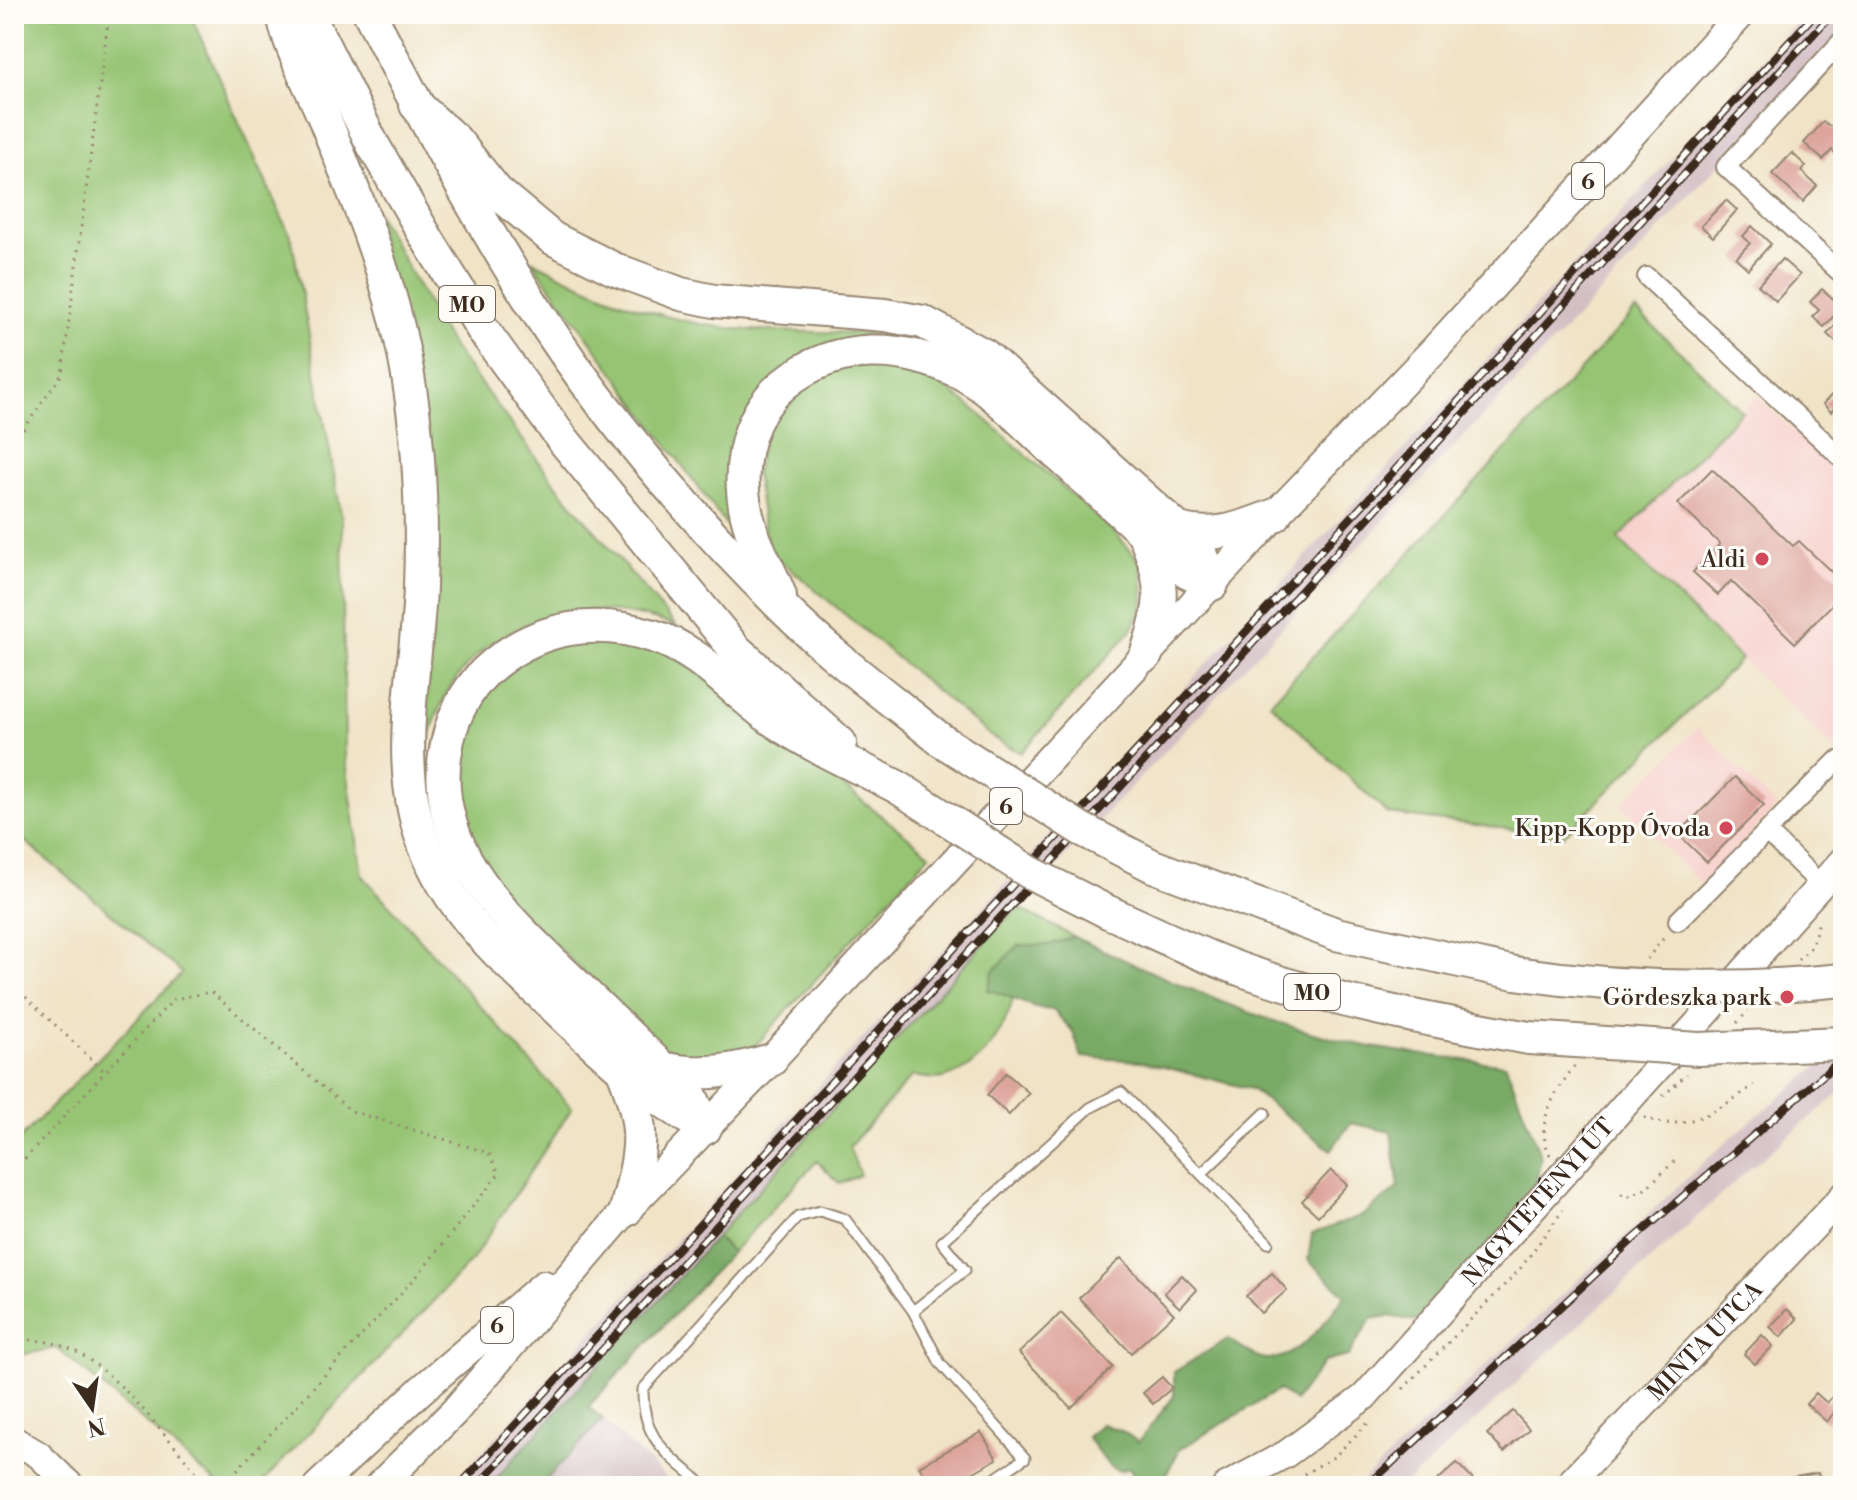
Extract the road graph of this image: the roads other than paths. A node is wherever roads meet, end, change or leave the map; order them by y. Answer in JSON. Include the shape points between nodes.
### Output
{"nodes":[{"id":1,"x":283,"y":14,"type":"edge"},
{"id":2,"x":308,"y":14,"type":"edge"},
{"id":3,"x":370,"y":14,"type":"edge"},
{"id":4,"x":1741,"y":14,"type":"edge"},
{"id":5,"x":1843,"y":40,"type":"edge"},
{"id":6,"x":416,"y":105,"type":"junction"},
{"id":7,"x":1843,"y":275,"type":"edge"},
{"id":8,"x":1647,"y":277,"type":"dead end"},
{"id":9,"x":1843,"y":459,"type":"edge"},
{"id":10,"x":1275,"y":515,"type":"junction"},
{"id":11,"x":1178,"y":529,"type":"junction"},
{"id":12,"x":1142,"y":530,"type":"junction"},
{"id":13,"x":1212,"y":584,"type":"junction"},
{"id":14,"x":785,"y":610,"type":"junction"},
{"id":15,"x":1146,"y":655,"type":"junction"},
{"id":16,"x":1837,"y":761,"type":"dead end"},
{"id":17,"x":899,"y":788,"type":"junction"},
{"id":18,"x":1767,"y":832,"type":"junction"},
{"id":19,"x":1843,"y":860,"type":"edge"},
{"id":20,"x":1820,"y":884,"type":"junction"},
{"id":21,"x":1678,"y":921,"type":"dead end"},
{"id":22,"x":1843,"y":980,"type":"edge"},
{"id":23,"x":1843,"y":1043,"type":"edge"},
{"id":24,"x":771,"y":1060,"type":"junction"},
{"id":25,"x":663,"y":1068,"type":"junction"},
{"id":26,"x":624,"y":1073,"type":"junction"},
{"id":27,"x":1265,"y":1113,"type":"dead end"},
{"id":28,"x":705,"y":1128,"type":"junction"},
{"id":29,"x":1201,"y":1174,"type":"junction"},
{"id":30,"x":1843,"y":1196,"type":"edge"},
{"id":31,"x":619,"y":1219,"type":"junction"},
{"id":32,"x":1268,"y":1243,"type":"dead end"},
{"id":33,"x":913,"y":1311,"type":"junction"},
{"id":34,"x":454,"y":1412,"type":"junction"},
{"id":35,"x":14,"y":1440,"type":"edge"},
{"id":36,"x":71,"y":1486,"type":"edge"},
{"id":37,"x":318,"y":1486,"type":"edge"},
{"id":38,"x":379,"y":1486,"type":"edge"},
{"id":39,"x":406,"y":1486,"type":"edge"},
{"id":40,"x":704,"y":1486,"type":"edge"},
{"id":41,"x":984,"y":1486,"type":"edge"},
{"id":42,"x":1226,"y":1486,"type":"edge"},
{"id":43,"x":1567,"y":1486,"type":"edge"}],
"edges":[{"from":1,"to":26,"type":"highway","via":[[369,233],[404,355],[421,516],[408,737],[415,816],[445,889],[469,921]]},
{"from":2,"to":17,"type":"highway","number":"M0","via":[[426,237],[483,330],[560,436],[735,649],[851,753]]},
{"from":3,"to":6,"type":"highway","number":"M0"},
{"from":4,"to":10,"type":"main road","number":"6","via":[[1436,348]]},
{"from":5,"to":7,"type":"street","via":[[1726,167]]},
{"from":6,"to":11,"type":"highway","via":[[456,141],[497,192],[552,238],[614,269],[714,301],[885,315],[923,322],[952,335],[984,355]]},
{"from":6,"to":14,"type":"highway","number":"M0","via":[[533,304],[611,416],[695,516]]},
{"from":8,"to":9,"type":"street"},
{"from":10,"to":11,"type":"highway","via":[[1223,532],[1199,535]]},
{"from":10,"to":13,"type":"main road","number":"6"},
{"from":11,"to":13,"type":"highway","via":[[1203,558]]},
{"from":12,"to":13,"type":"highway","via":[[1189,573]]},
{"from":12,"to":14,"type":"highway","via":[[962,374],[910,354],[842,354],[816,362],[774,393],[744,452],[743,498]]},
{"from":12,"to":15,"type":"highway","via":[[1162,588]]},
{"from":13,"to":15,"type":"main road","number":"6"},
{"from":14,"to":22,"type":"highway","number":"M0","bridge":true,"via":[[941,740],[1081,829],[1153,866],[1336,934],[1573,982],[1692,988]]},
{"from":15,"to":24,"type":"main road","number":"6"},
{"from":16,"to":18,"type":"street"},
{"from":17,"to":23,"type":"highway","number":"M0","bridge":true,"via":[[1029,872],[1106,911],[1241,970],[1300,989],[1529,1038],[1699,1049]]},
{"from":17,"to":25,"type":"highway","via":[[777,722],[656,636],[613,626],[552,632],[526,641],[471,688],[452,722],[444,754],[443,782],[458,847],[506,918]]},
{"from":18,"to":20,"type":"street"},
{"from":18,"to":21,"type":"street"},
{"from":19,"to":20,"type":"main road","name":"NAGYTÉTÉNYI ÚT"},
{"from":20,"to":42,"type":"main road","name":"NAGYTÉTÉNYI ÚT","via":[[1364,1397],[1298,1446]]},
{"from":24,"to":25,"type":"highway","via":[[702,1075]]},
{"from":24,"to":28,"type":"main road","number":"6"},
{"from":25,"to":28,"type":"highway","via":[[692,1098]]},
{"from":26,"to":28,"type":"highway","via":[[661,1103]]},
{"from":26,"to":31,"type":"highway","via":[[639,1111],[641,1134]]},
{"from":27,"to":29,"type":"lane"},
{"from":28,"to":31,"type":"main road","number":"6"},
{"from":29,"to":32,"type":"lane"},
{"from":29,"to":33,"type":"lane","via":[[1121,1092],[1090,1108],[942,1242],[965,1270]]},
{"from":30,"to":43,"type":"main road","name":"MINTA UTCA"},
{"from":31,"to":34,"type":"main road","number":"6"},
{"from":31,"to":37,"type":"main road","number":"6"},
{"from":33,"to":40,"type":"lane","via":[[845,1219],[820,1211],[798,1217],[643,1389],[642,1413],[650,1436]]},
{"from":33,"to":41,"type":"lane","via":[[940,1363],[1025,1458]]},
{"from":34,"to":38,"type":"main road","number":"6"},
{"from":34,"to":39,"type":"main road"},
{"from":35,"to":36,"type":"main road","via":[[39,1455]]}]}
